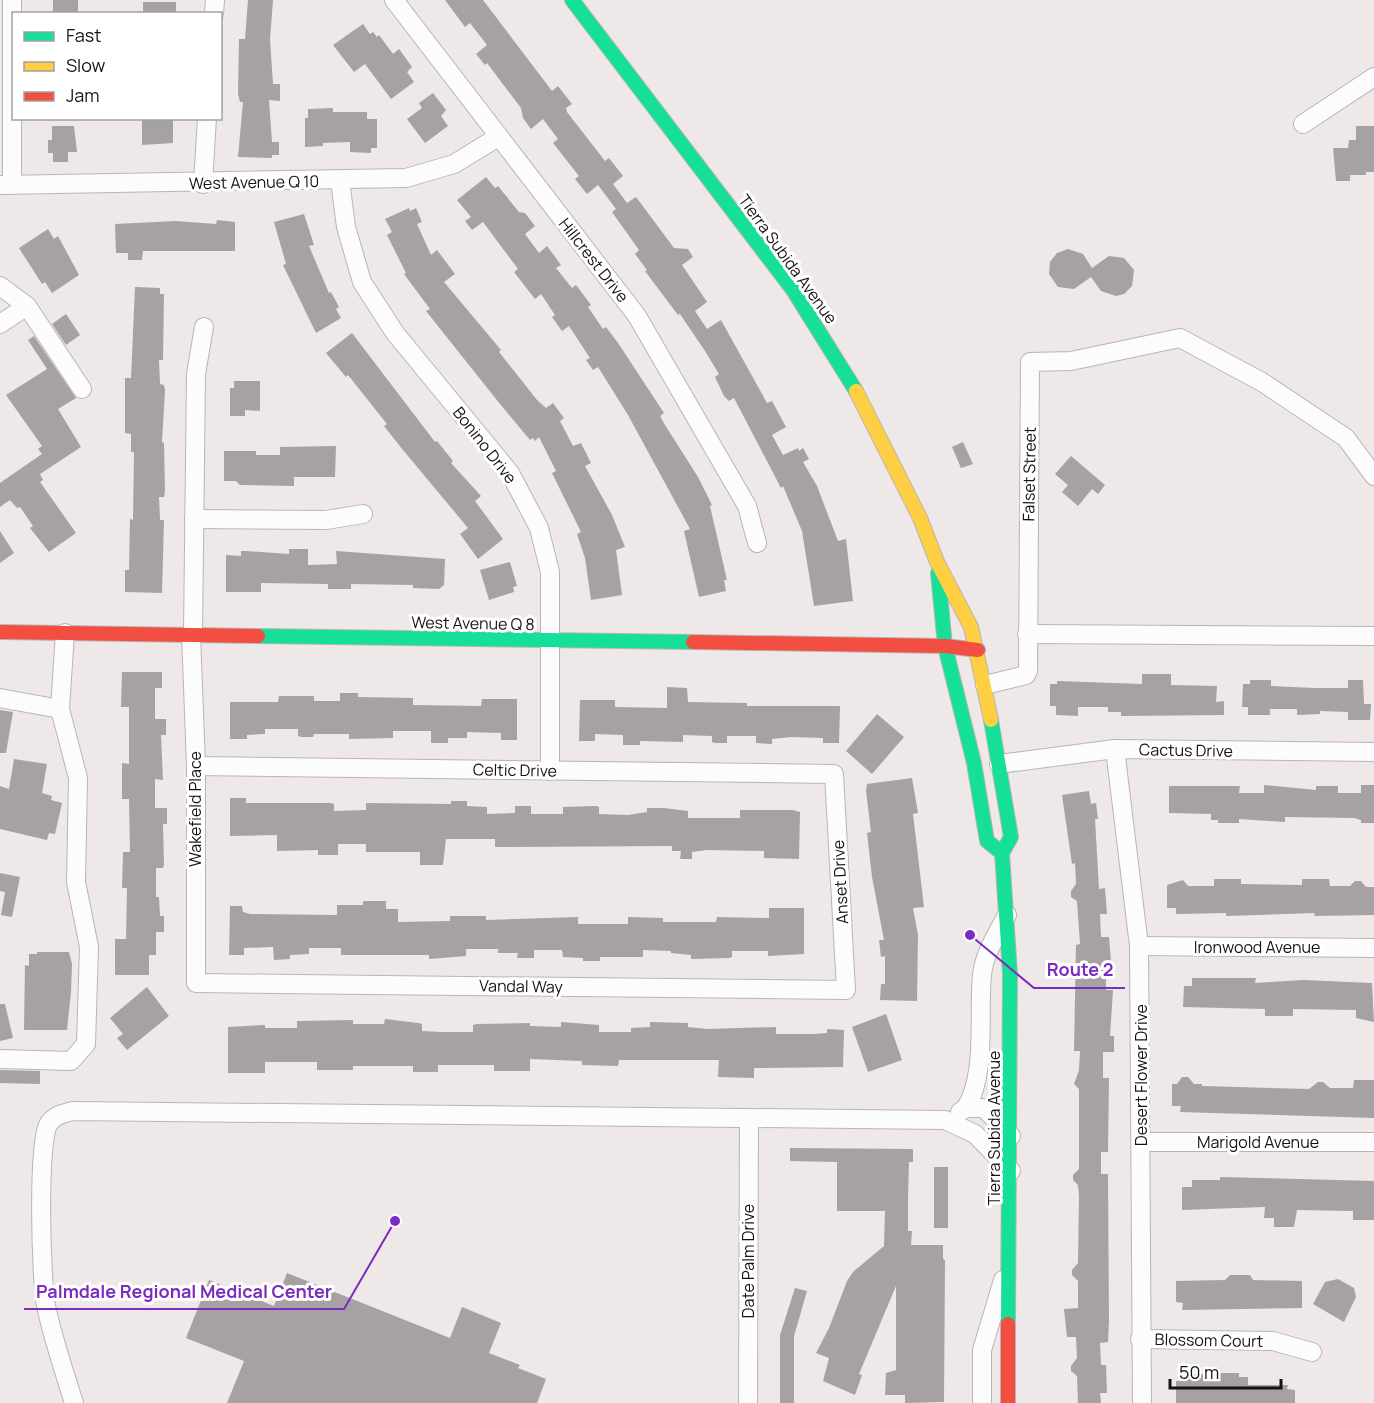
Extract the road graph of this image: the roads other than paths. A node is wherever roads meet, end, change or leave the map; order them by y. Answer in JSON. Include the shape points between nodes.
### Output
{"nodes":[{"id":1,"x":12,"y":0,"type":"edge"},
{"id":2,"x":394,"y":0,"type":"edge"},
{"id":3,"x":572,"y":0,"type":"edge"},
{"id":4,"x":1374,"y":77,"type":"edge"},
{"id":5,"x":207,"y":120,"type":"edge"},
{"id":6,"x":1303,"y":124,"type":"dead end"},
{"id":7,"x":498,"y":137,"type":"junction"},
{"id":8,"x":340,"y":180,"type":"junction"},
{"id":9,"x":203,"y":184,"type":"junction"},
{"id":10,"x":6,"y":185,"type":"edge"},
{"id":11,"x":0,"y":286,"type":"edge"},
{"id":12,"x":27,"y":306,"type":"junction"},
{"id":13,"x":0,"y":324,"type":"edge"},
{"id":14,"x":204,"y":327,"type":"dead end"},
{"id":15,"x":82,"y":389,"type":"dead end"},
{"id":16,"x":1374,"y":476,"type":"edge"},
{"id":17,"x":363,"y":514,"type":"dead end"},
{"id":18,"x":194,"y":519,"type":"junction"},
{"id":19,"x":757,"y":543,"type":"dead end"},
{"id":20,"x":937,"y":562,"type":"junction"},
{"id":21,"x":0,"y":632,"type":"edge"},
{"id":22,"x":65,"y":633,"type":"junction"},
{"id":23,"x":192,"y":634,"type":"junction"},
{"id":24,"x":1027,"y":634,"type":"junction"},
{"id":25,"x":1374,"y":636,"type":"edge"},
{"id":26,"x":549,"y":640,"type":"junction"},
{"id":27,"x":945,"y":646,"type":"junction"},
{"id":28,"x":978,"y":650,"type":"junction"},
{"id":29,"x":985,"y":685,"type":"junction"},
{"id":30,"x":0,"y":698,"type":"edge"},
{"id":31,"x":60,"y":709,"type":"junction"},
{"id":32,"x":1115,"y":749,"type":"junction"},
{"id":33,"x":1374,"y":752,"type":"edge"},
{"id":34,"x":999,"y":764,"type":"junction"},
{"id":35,"x":196,"y":766,"type":"junction"},
{"id":36,"x":550,"y":771,"type":"junction"},
{"id":37,"x":834,"y":774,"type":"joint"},
{"id":38,"x":1002,"y":853,"type":"junction"},
{"id":39,"x":1007,"y":914,"type":"junction"},
{"id":40,"x":1139,"y":946,"type":"junction"},
{"id":41,"x":1374,"y":948,"type":"edge"},
{"id":42,"x":196,"y":983,"type":"joint"},
{"id":43,"x":846,"y":990,"type":"joint"},
{"id":44,"x":0,"y":1059,"type":"edge"},
{"id":45,"x":966,"y":1108,"type":"junction"},
{"id":46,"x":749,"y":1119,"type":"junction"},
{"id":47,"x":945,"y":1120,"type":"junction"},
{"id":48,"x":1011,"y":1136,"type":"junction"},
{"id":49,"x":1141,"y":1142,"type":"junction"},
{"id":50,"x":1374,"y":1142,"type":"edge"},
{"id":51,"x":1011,"y":1171,"type":"junction"},
{"id":52,"x":1010,"y":1258,"type":"junction"},
{"id":53,"x":1140,"y":1339,"type":"junction"},
{"id":54,"x":1312,"y":1352,"type":"dead end"},
{"id":55,"x":74,"y":1403,"type":"edge"},
{"id":56,"x":748,"y":1403,"type":"edge"},
{"id":57,"x":982,"y":1403,"type":"edge"},
{"id":58,"x":1008,"y":1403,"type":"edge"},
{"id":59,"x":1142,"y":1403,"type":"edge"}],
"edges":[{"from":1,"to":10,"type":"street"},
{"from":2,"to":7,"type":"street","name":"Hillcrest Drive"},
{"from":3,"to":20,"type":"main road","name":"Tierra Subida Avenue","via":[[793,290],[847,372],[920,518]]},
{"from":4,"to":6,"type":"street"},
{"from":5,"to":9,"type":"street"},
{"from":7,"to":8,"type":"street","name":"West Avenue Q 10","via":[[454,164],[406,178]]},
{"from":7,"to":19,"type":"street","name":"Hillcrest Drive","via":[[637,316],[747,506]]},
{"from":8,"to":9,"type":"street","name":"West Avenue Q 10"},
{"from":8,"to":26,"type":"street","name":"Bonino Drive","via":[[346,227],[362,282],[395,333],[510,473],[540,528],[550,572]]},
{"from":9,"to":10,"type":"street","name":"West Avenue Q 10"},
{"from":11,"to":12,"type":"street"},
{"from":12,"to":13,"type":"street"},
{"from":12,"to":15,"type":"street"},
{"from":14,"to":18,"type":"street","name":"Wakefield Place","via":[[196,374]]},
{"from":16,"to":24,"type":"street","name":"Falset Street","via":[[1346,438],[1262,382],[1180,338],[1071,362],[1030,362]]},
{"from":17,"to":18,"type":"street","via":[[326,520]]},
{"from":18,"to":23,"type":"street","name":"Wakefield Place"},
{"from":20,"to":27,"type":"main road","name":"Tierra Subida Avenue"},
{"from":20,"to":28,"type":"main road","name":"Tierra Subida Avenue","via":[[971,627]]},
{"from":21,"to":22,"type":"main road","name":"West Avenue Q 8"},
{"from":22,"to":23,"type":"main road","name":"West Avenue Q 8"},
{"from":22,"to":31,"type":"street"},
{"from":23,"to":26,"type":"main road","name":"West Avenue Q 8"},
{"from":23,"to":35,"type":"street","name":"Wakefield Place"},
{"from":24,"to":25,"type":"street"},
{"from":24,"to":29,"type":"street","via":[[1026,675]]},
{"from":26,"to":27,"type":"main road","name":"West Avenue Q 8"},
{"from":26,"to":36,"type":"street","name":"Bonino Drive"},
{"from":27,"to":28,"type":"main road","name":"West Avenue Q 8"},
{"from":27,"to":38,"type":"main road","name":"Tierra Subida Avenue","via":[[974,764],[987,841]]},
{"from":28,"to":29,"type":"main road","name":"Tierra Subida Avenue"},
{"from":29,"to":34,"type":"main road","name":"Tierra Subida Avenue"},
{"from":30,"to":31,"type":"street"},
{"from":31,"to":44,"type":"street","via":[[78,778],[76,882],[89,947],[86,1044],[71,1061]]},
{"from":32,"to":33,"type":"street","name":"Cactus Drive"},
{"from":32,"to":34,"type":"street","name":"Cactus Drive"},
{"from":32,"to":40,"type":"street","name":"Desert Flower Drive"},
{"from":34,"to":38,"type":"main road","name":"Tierra Subida Avenue","via":[[1011,837]]},
{"from":35,"to":36,"type":"street","name":"Celtic Drive"},
{"from":35,"to":42,"type":"street","name":"Wakefield Place"},
{"from":36,"to":37,"type":"street","name":"Celtic Drive"},
{"from":37,"to":43,"type":"street","name":"Anset Drive"},
{"from":38,"to":39,"type":"main road","name":"Tierra Subida Avenue"},
{"from":39,"to":45,"type":"street","via":[[982,973],[974,1095]]},
{"from":39,"to":48,"type":"main road","name":"Tierra Subida Avenue"},
{"from":40,"to":41,"type":"street","name":"Ironwood Avenue"},
{"from":40,"to":49,"type":"street","name":"Desert Flower Drive"},
{"from":42,"to":43,"type":"street","name":"Vandal Way"},
{"from":45,"to":47,"type":"street"},
{"from":45,"to":48,"type":"street","via":[[984,1108]]},
{"from":46,"to":47,"type":"street"},
{"from":46,"to":55,"type":"street","via":[[85,1111],[58,1115],[49,1124],[43,1140],[43,1280],[52,1331]]},
{"from":46,"to":56,"type":"street","name":"Date Palm Drive"},
{"from":47,"to":51,"type":"street","via":[[975,1134]]},
{"from":48,"to":51,"type":"main road","name":"Tierra Subida Avenue"},
{"from":49,"to":50,"type":"street","name":"Marigold Avenue"},
{"from":49,"to":53,"type":"street","name":"Desert Flower Drive"},
{"from":51,"to":52,"type":"main road","name":"Tierra Subida Avenue"},
{"from":52,"to":57,"type":"street","via":[[982,1350]]},
{"from":52,"to":58,"type":"main road","name":"Tierra Subida Avenue"},
{"from":53,"to":54,"type":"street","name":"Blossom Court","via":[[1273,1341]]},
{"from":53,"to":59,"type":"street","name":"Desert Flower Drive"}]}
